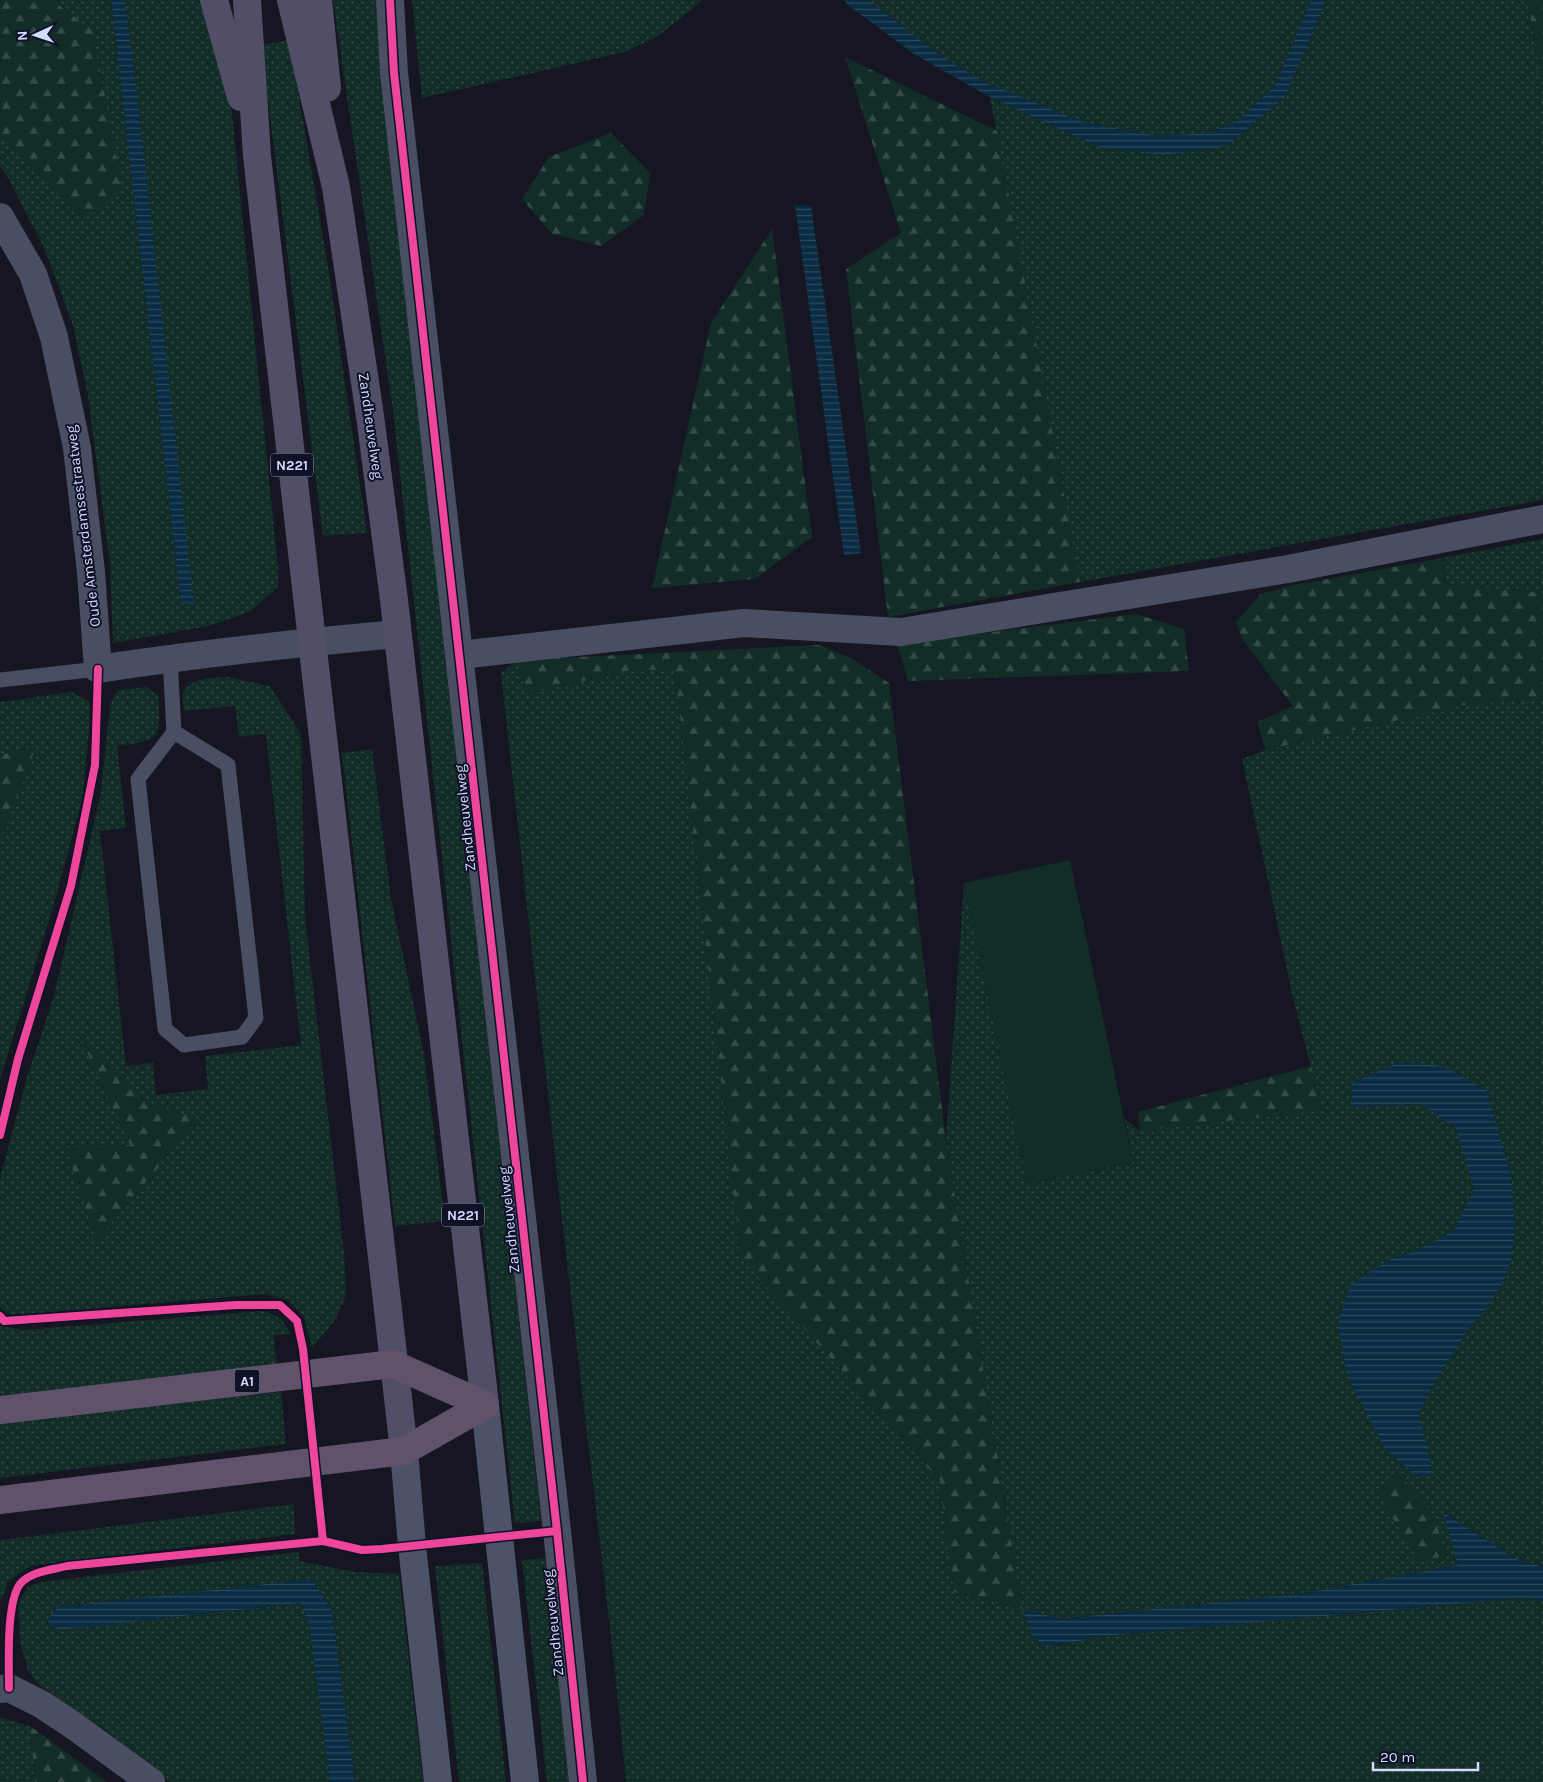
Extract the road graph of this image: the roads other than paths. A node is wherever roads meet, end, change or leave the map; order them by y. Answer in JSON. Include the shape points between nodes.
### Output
{"nodes":[{"id":1,"x":214,"y":0,"type":"edge"},
{"id":2,"x":247,"y":0,"type":"edge"},
{"id":3,"x":291,"y":0,"type":"edge"},
{"id":4,"x":318,"y":0,"type":"edge"},
{"id":5,"x":390,"y":0,"type":"edge"},
{"id":6,"x":257,"y":156,"type":"junction"},
{"id":7,"x":336,"y":187,"type":"junction"},
{"id":8,"x":0,"y":217,"type":"edge"},
{"id":9,"x":1543,"y":518,"type":"edge"},
{"id":10,"x":397,"y":634,"type":"junction"},
{"id":11,"x":311,"y":642,"type":"junction"},
{"id":12,"x":460,"y":655,"type":"junction"},
{"id":13,"x":170,"y":658,"type":"junction"},
{"id":14,"x":98,"y":669,"type":"junction"},
{"id":15,"x":0,"y":680,"type":"edge"},
{"id":16,"x":174,"y":732,"type":"junction"},
{"id":17,"x":393,"y":1364,"type":"junction"},
{"id":18,"x":484,"y":1405,"type":"junction"},
{"id":19,"x":0,"y":1410,"type":"edge"},
{"id":20,"x":404,"y":1451,"type":"junction"},
{"id":21,"x":0,"y":1500,"type":"edge"},
{"id":22,"x":0,"y":1689,"type":"edge"},
{"id":23,"x":151,"y":1782,"type":"edge"},
{"id":24,"x":438,"y":1782,"type":"edge"},
{"id":25,"x":526,"y":1782,"type":"edge"},
{"id":26,"x":583,"y":1782,"type":"edge"}],
"edges":[{"from":1,"to":6,"type":"main road","number":"N221"},
{"from":2,"to":6,"type":"main road","number":"N221"},
{"from":3,"to":7,"type":"main road","name":"Zandheuvelweg","number":"N221"},
{"from":4,"to":7,"type":"main road","number":"N221"},
{"from":5,"to":12,"type":"street","name":"Zandheuvelweg","via":[[394,73]]},
{"from":6,"to":11,"type":"main road","number":"N221"},
{"from":7,"to":10,"type":"main road","name":"Zandheuvelweg","number":"N221","via":[[376,454]]},
{"from":8,"to":14,"type":"street","name":"Oude Amsterdamsestraatweg","via":[[33,274],[54,337],[77,448]]},
{"from":9,"to":12,"type":"street","via":[[1288,569],[901,632],[744,623]]},
{"from":10,"to":11,"type":"street"},
{"from":10,"to":18,"type":"main road","name":"Zandheuvelweg","number":"N221"},
{"from":11,"to":13,"type":"street"},
{"from":11,"to":17,"type":"main road","number":"N221"},
{"from":12,"to":26,"type":"street","name":"Zandheuvelweg"},
{"from":13,"to":14,"type":"street"},
{"from":13,"to":16,"type":"lane"},
{"from":14,"to":15,"type":"lane"},
{"from":16,"to":16,"type":"lane","via":[[138,779],[165,1029],[184,1045],[242,1037],[256,1018],[228,765]]},
{"from":17,"to":18,"type":"highway"},
{"from":17,"to":19,"type":"highway","number":"A1"},
{"from":17,"to":20,"type":"main road","number":"N221"},
{"from":18,"to":20,"type":"highway"},
{"from":18,"to":25,"type":"main road","name":"Zandheuvelweg","number":"N221"},
{"from":20,"to":21,"type":"highway"},
{"from":20,"to":24,"type":"main road","number":"N221"},
{"from":22,"to":23,"type":"street","via":[[9,1688],[41,1704]]}]}
